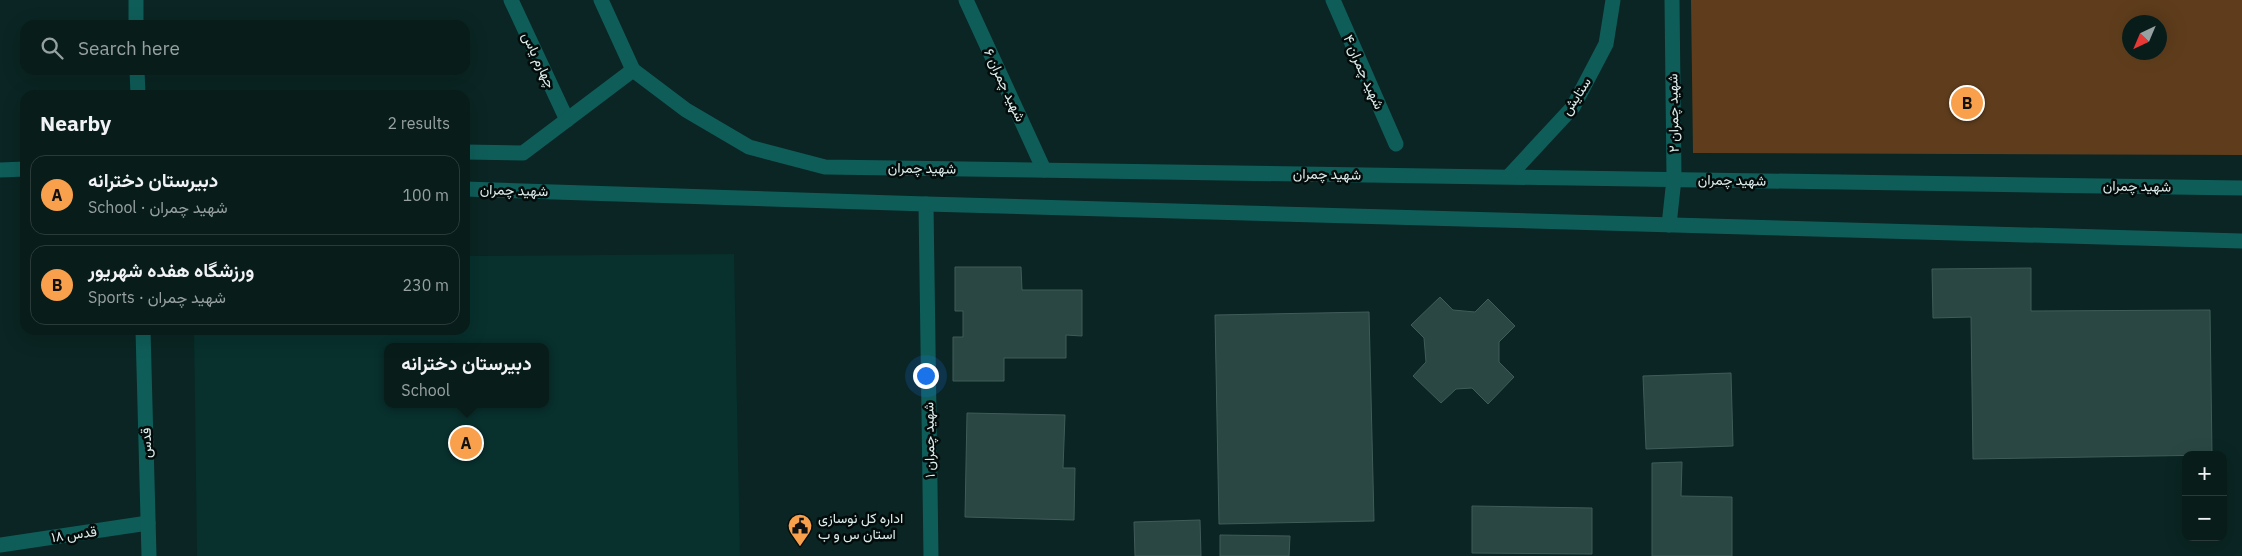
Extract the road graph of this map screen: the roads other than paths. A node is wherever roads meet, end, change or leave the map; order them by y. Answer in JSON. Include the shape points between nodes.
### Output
{"nodes":[{"id":1,"x":136,"y":0,"type":"edge"},
{"id":2,"x":511,"y":0,"type":"edge"},
{"id":3,"x":601,"y":0,"type":"edge"},
{"id":4,"x":966,"y":0,"type":"edge"},
{"id":5,"x":1333,"y":0,"type":"edge"},
{"id":6,"x":1613,"y":0,"type":"edge"},
{"id":7,"x":1672,"y":0,"type":"edge"},
{"id":8,"x":136,"y":20,"type":"edge"},
{"id":9,"x":633,"y":70,"type":"junction"},
{"id":10,"x":137,"y":75,"type":"edge"},
{"id":11,"x":138,"y":90,"type":"edge"},
{"id":12,"x":567,"y":120,"type":"junction"},
{"id":13,"x":1396,"y":144,"type":"dead end"},
{"id":14,"x":470,"y":152,"type":"edge"},
{"id":15,"x":20,"y":169,"type":"edge"},
{"id":16,"x":0,"y":170,"type":"edge"},
{"id":17,"x":1044,"y":170,"type":"junction"},
{"id":18,"x":1509,"y":176,"type":"junction"},
{"id":19,"x":1674,"y":179,"type":"junction"},
{"id":20,"x":2242,"y":188,"type":"edge"},
{"id":21,"x":470,"y":189,"type":"edge"},
{"id":22,"x":926,"y":204,"type":"junction"},
{"id":23,"x":1669,"y":225,"type":"junction"},
{"id":24,"x":2242,"y":241,"type":"edge"},
{"id":25,"x":143,"y":335,"type":"edge"},
{"id":26,"x":148,"y":523,"type":"junction"},
{"id":27,"x":0,"y":545,"type":"edge"},
{"id":28,"x":149,"y":556,"type":"edge"},
{"id":29,"x":931,"y":556,"type":"edge"}],
"edges":[{"from":1,"to":8,"type":"street"},
{"from":2,"to":12,"type":"street","name":"چهارم یاس"},
{"from":3,"to":9,"type":"street"},
{"from":4,"to":17,"type":"street","name":"شهید چمران ۶"},
{"from":5,"to":13,"type":"street","name":"شهید چمران ۴"},
{"from":6,"to":18,"type":"street","name":"ستایش","via":[[1606,44],[1573,107]]},
{"from":7,"to":19,"type":"street","name":"شهید چمران ۲"},
{"from":9,"to":12,"type":"street"},
{"from":9,"to":17,"type":"street","name":"شهید چمران","via":[[686,110],[749,147],[825,166]]},
{"from":10,"to":11,"type":"street"},
{"from":12,"to":14,"type":"street","via":[[523,153]]},
{"from":15,"to":16,"type":"street"},
{"from":17,"to":18,"type":"street","name":"شهید چمران"},
{"from":18,"to":19,"type":"street","name":"شهید چمران"},
{"from":19,"to":20,"type":"street","name":"شهید چمران"},
{"from":19,"to":23,"type":"street","name":"شهید چمران ۲"},
{"from":21,"to":22,"type":"street","name":"شهید چمران"},
{"from":22,"to":23,"type":"street","name":"شهید چمران"},
{"from":22,"to":29,"type":"street","name":"شهید چمران ۱"},
{"from":23,"to":24,"type":"street","name":"شهید چمران"},
{"from":25,"to":26,"type":"street","name":"قدس"},
{"from":26,"to":27,"type":"street","name":"قدس ۱۸"},
{"from":26,"to":28,"type":"street","name":"قدس"}]}
